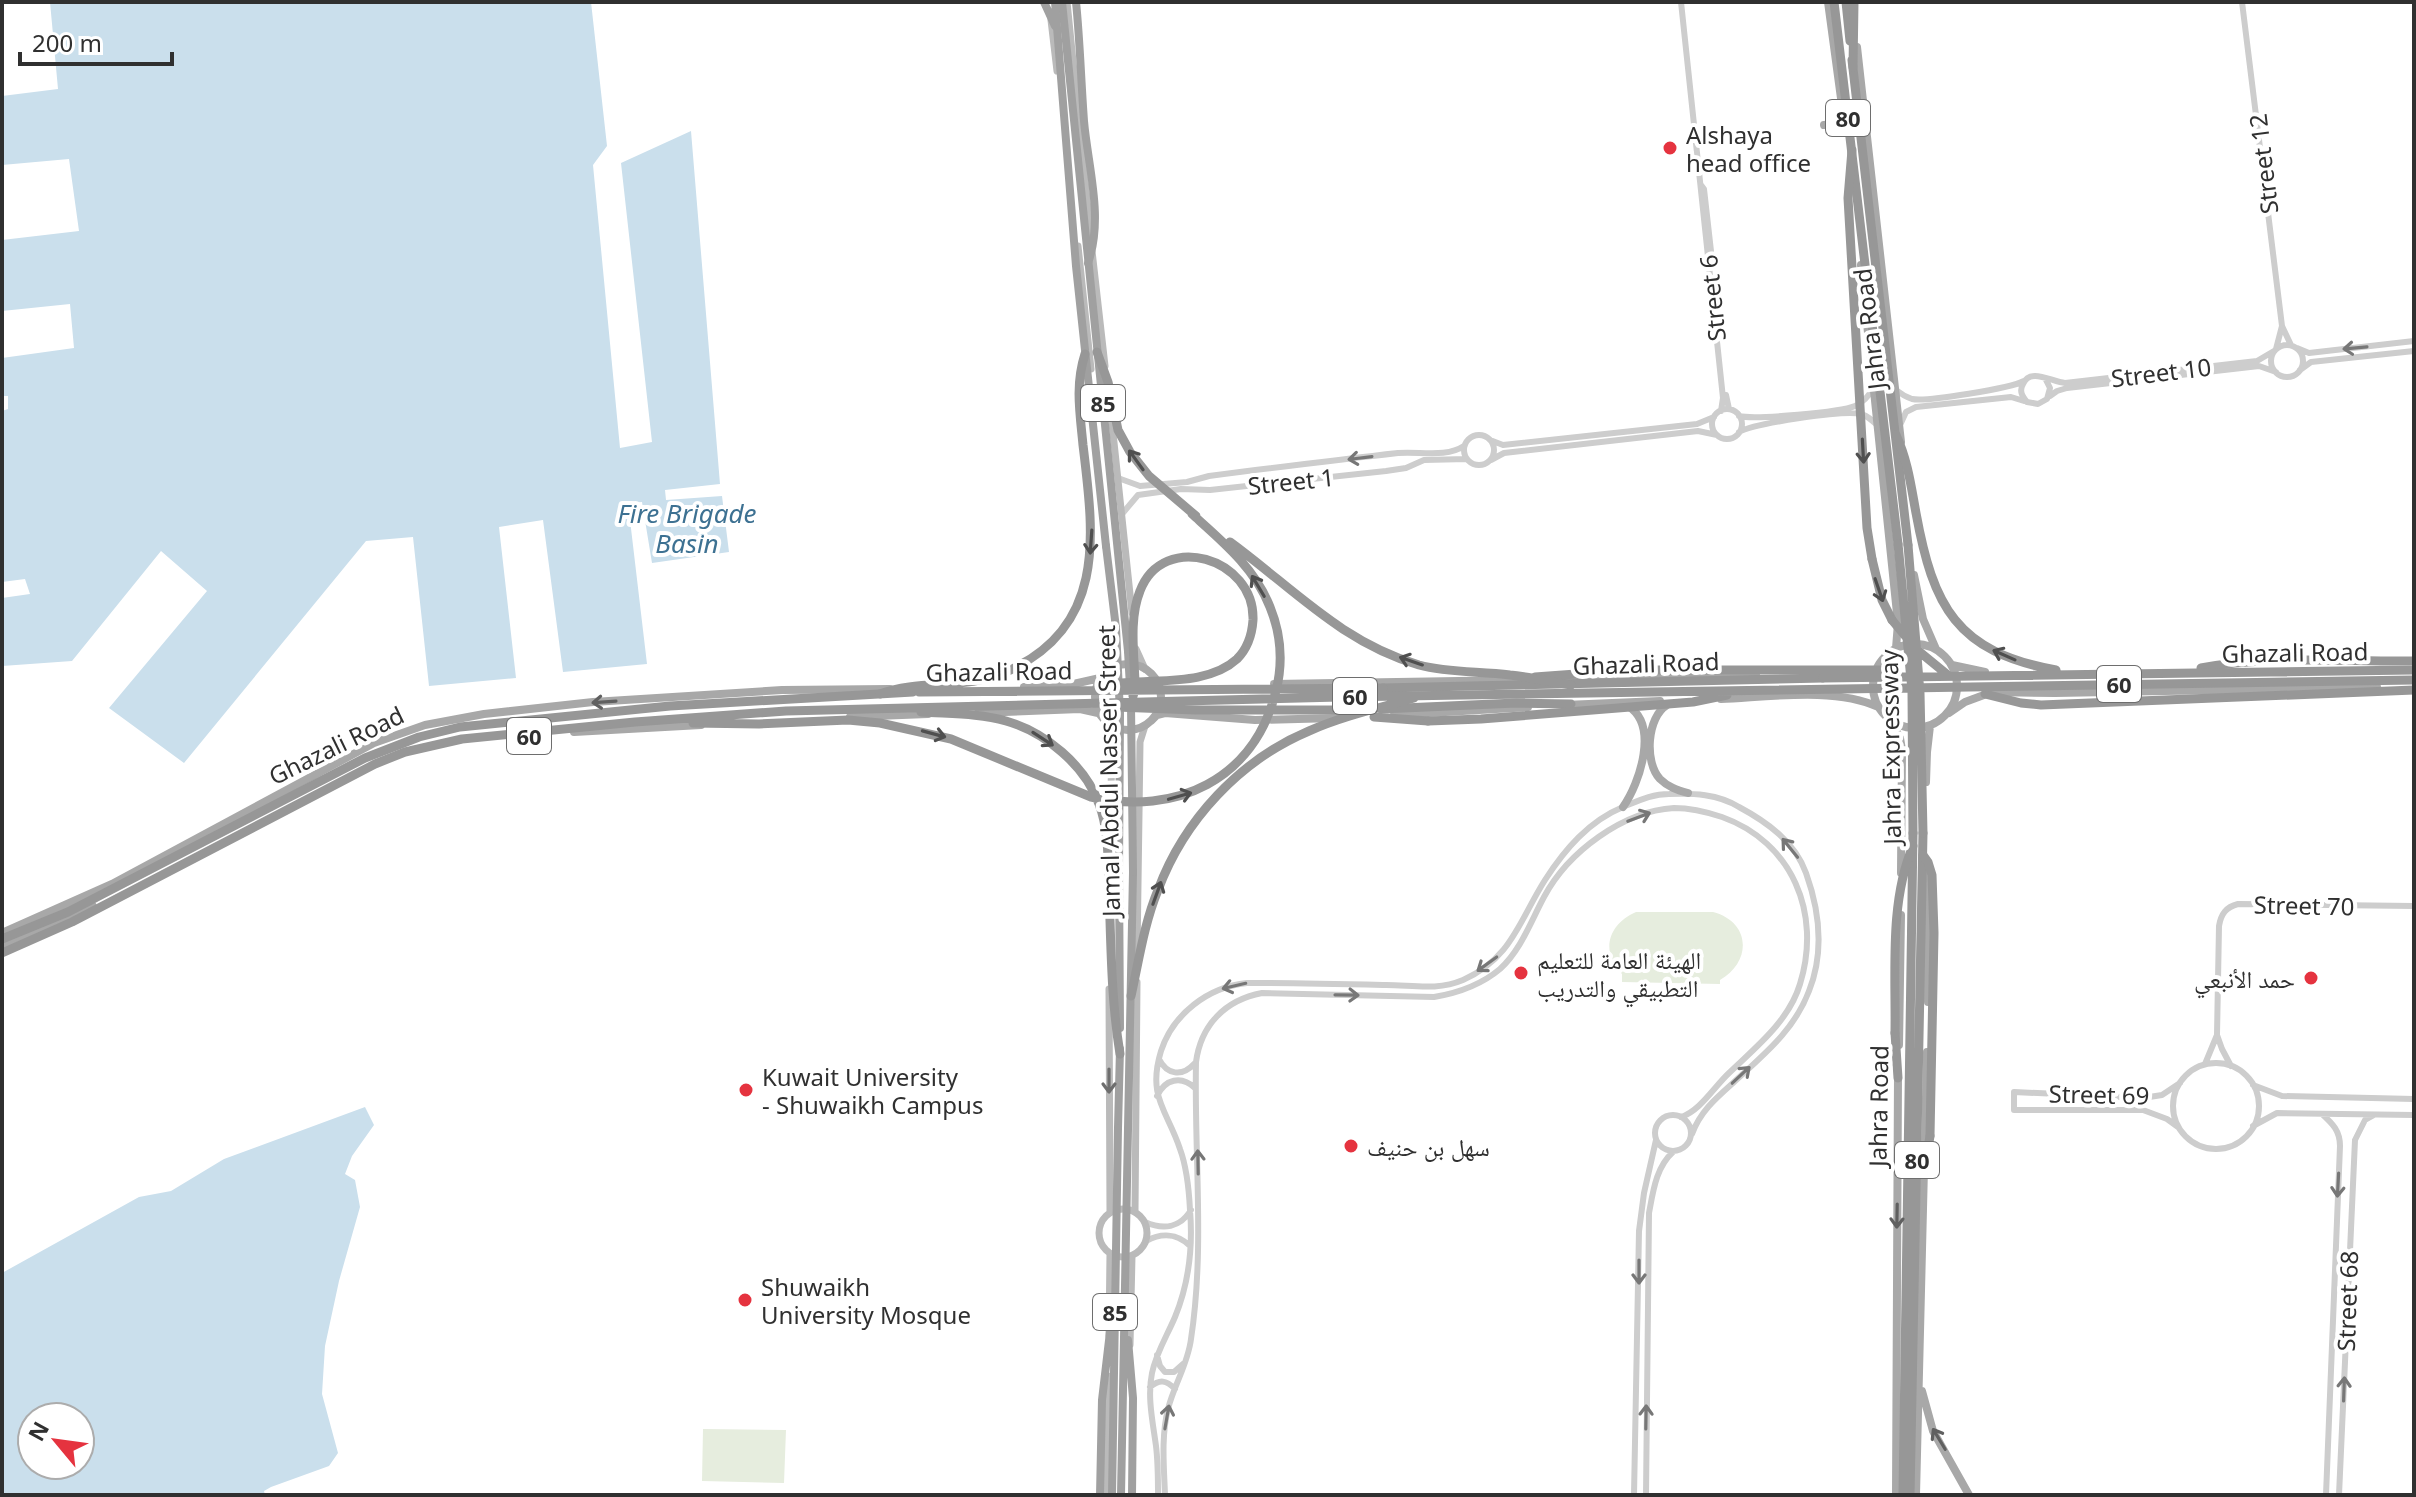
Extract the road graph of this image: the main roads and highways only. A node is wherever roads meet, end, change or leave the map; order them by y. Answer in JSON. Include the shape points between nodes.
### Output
{"nodes":[{"id":1,"x":1046,"y":2,"type":"edge"},
{"id":2,"x":1055,"y":2,"type":"edge"},
{"id":3,"x":1065,"y":2,"type":"edge"},
{"id":4,"x":1076,"y":2,"type":"edge"},
{"id":5,"x":1828,"y":2,"type":"edge"},
{"id":6,"x":1834,"y":2,"type":"edge"},
{"id":7,"x":1846,"y":2,"type":"edge"},
{"id":8,"x":1853,"y":2,"type":"edge"},
{"id":9,"x":1057,"y":29,"type":"junction"},
{"id":10,"x":1853,"y":67,"type":"junction"},
{"id":11,"x":1844,"y":123,"type":"junction"},
{"id":12,"x":1824,"y":125,"type":"dead end"},
{"id":13,"x":1852,"y":150,"type":"junction"},
{"id":14,"x":1088,"y":263,"type":"junction"},
{"id":15,"x":1097,"y":352,"type":"junction"},
{"id":16,"x":1085,"y":354,"type":"junction"},
{"id":17,"x":1898,"y":431,"type":"junction"},
{"id":18,"x":1192,"y":514,"type":"junction"},
{"id":19,"x":1896,"y":648,"type":"junction"},
{"id":20,"x":1936,"y":649,"type":"junction"},
{"id":21,"x":1880,"y":664,"type":"junction"},
{"id":22,"x":1952,"y":665,"type":"junction"},
{"id":23,"x":2414,"y":666,"type":"edge"},
{"id":24,"x":2201,"y":668,"type":"junction"},
{"id":25,"x":1145,"y":669,"type":"junction"},
{"id":26,"x":2079,"y":674,"type":"junction"},
{"id":27,"x":1104,"y":675,"type":"junction"},
{"id":28,"x":1944,"y":675,"type":"junction"},
{"id":29,"x":1153,"y":676,"type":"junction"},
{"id":30,"x":1488,"y":680,"type":"junction"},
{"id":31,"x":2414,"y":680,"type":"edge"},
{"id":32,"x":1571,"y":685,"type":"junction"},
{"id":33,"x":2414,"y":688,"type":"edge"},
{"id":34,"x":1100,"y":690,"type":"junction"},
{"id":35,"x":1740,"y":691,"type":"junction"},
{"id":36,"x":880,"y":694,"type":"junction"},
{"id":37,"x":1426,"y":695,"type":"junction"},
{"id":38,"x":1131,"y":700,"type":"junction"},
{"id":39,"x":1679,"y":700,"type":"junction"},
{"id":40,"x":1098,"y":702,"type":"junction"},
{"id":41,"x":1612,"y":702,"type":"junction"},
{"id":42,"x":1571,"y":704,"type":"junction"},
{"id":43,"x":886,"y":707,"type":"junction"},
{"id":44,"x":1878,"y":707,"type":"junction"},
{"id":45,"x":1098,"y":713,"type":"junction"},
{"id":46,"x":1949,"y":713,"type":"junction"},
{"id":47,"x":1374,"y":717,"type":"junction"},
{"id":48,"x":661,"y":720,"type":"junction"},
{"id":49,"x":1891,"y":721,"type":"junction"},
{"id":50,"x":1148,"y":723,"type":"junction"},
{"id":51,"x":1108,"y":724,"type":"junction"},
{"id":52,"x":1930,"y":726,"type":"junction"},
{"id":53,"x":1688,"y":793,"type":"road end"},
{"id":54,"x":1623,"y":807,"type":"road end"},
{"id":55,"x":1913,"y":846,"type":"junction"},
{"id":56,"x":1923,"y":855,"type":"junction"},
{"id":57,"x":2,"y":933,"type":"edge"},
{"id":58,"x":2,"y":942,"type":"edge"},
{"id":59,"x":2,"y":953,"type":"edge"},
{"id":60,"x":1131,"y":996,"type":"junction"},
{"id":61,"x":1120,"y":1054,"type":"junction"},
{"id":62,"x":1898,"y":1078,"type":"junction"},
{"id":63,"x":1924,"y":1173,"type":"junction"},
{"id":64,"x":1110,"y":1212,"type":"junction"},
{"id":65,"x":1135,"y":1212,"type":"junction"},
{"id":66,"x":1110,"y":1254,"type":"junction"},
{"id":67,"x":1132,"y":1256,"type":"junction"},
{"id":68,"x":1119,"y":1307,"type":"junction"},
{"id":69,"x":1919,"y":1379,"type":"junction"},
{"id":70,"x":1106,"y":1495,"type":"edge"},
{"id":71,"x":1121,"y":1495,"type":"edge"},
{"id":72,"x":1130,"y":1495,"type":"edge"},
{"id":73,"x":1896,"y":1495,"type":"edge"},
{"id":74,"x":1903,"y":1495,"type":"edge"},
{"id":75,"x":1913,"y":1495,"type":"edge"},
{"id":76,"x":1969,"y":1495,"type":"edge"}],
"edges":[{"from":1,"to":9,"type":"highway","bridge":true},
{"from":1,"to":27,"type":"main road","name":"Jamal Abdul Nasser Street","via":[[1087,321],[1114,638]]},
{"from":2,"to":9,"type":"highway","name":"Jamal Abdul Nasser Street","number":"85","bridge":true},
{"from":3,"to":14,"type":"highway","name":"Jamal Abdul Nasser Street","number":"85"},
{"from":3,"to":25,"type":"main road","via":[[1134,641]]},
{"from":4,"to":14,"type":"highway","bridge":true,"via":[[1095,211]]},
{"from":5,"to":11,"type":"main road","name":"Jahra Road"},
{"from":6,"to":13,"type":"highway","name":"Jahra Expressway","number":"80"},
{"from":7,"to":10,"type":"highway","name":"Jahra Expressway","number":"80","bridge":true},
{"from":8,"to":10,"type":"highway","bridge":true},
{"from":8,"to":17,"type":"main road","name":"Jahra Road"},
{"from":9,"to":16,"type":"highway","name":"Jamal Abdul Nasser Street","number":"85","bridge":true},
{"from":10,"to":17,"type":"highway","name":"Jahra Expressway","number":"80"},
{"from":11,"to":12,"type":"main road"},
{"from":11,"to":19,"type":"main road","name":"Jahra Road","via":[[1898,623]]},
{"from":13,"to":33,"type":"highway","one_way":true,"bridge":true,"via":[[1848,198],[1867,528],[1882,600],[1916,649],[1968,687],[2041,705]]},
{"from":13,"to":55,"type":"highway","name":"Jahra Expressway","number":"80","bridge":true,"via":[[1911,661]]},
{"from":14,"to":15,"type":"highway","name":"Jamal Abdul Nasser Street","number":"85"},
{"from":18,"to":15,"type":"highway","one_way":true,"bridge":true,"via":[[1130,452],[1118,430]]},
{"from":15,"to":38,"type":"highway","name":"Jamal Abdul Nasser Street","number":"85","bridge":true},
{"from":16,"to":36,"type":"highway","one_way":true,"bridge":true,"via":[[1078,395],[1091,547],[1072,614],[1044,648],[1002,674]]},
{"from":16,"to":61,"type":"highway","name":"Jamal Abdul Nasser Street","number":"85","bridge":true,"via":[[1118,661]]},
{"from":17,"to":20,"type":"main road","name":"Jahra Road","via":[[1916,584]]},
{"from":26,"to":17,"type":"highway","one_way":true,"bridge":true,"via":[[2010,658],[1977,640],[1954,619],[1932,581]]},
{"from":17,"to":56,"type":"highway","name":"Jahra Expressway","number":"80","bridge":true,"via":[[1919,665]]},
{"from":32,"to":18,"type":"highway","one_way":true,"bridge":true,"via":[[1436,669],[1383,651],[1323,617]]},
{"from":48,"to":18,"type":"highway","one_way":true,"bridge":true,"via":[[880,723],[951,739],[1112,802],[1150,803],[1194,792],[1238,763],[1261,731],[1272,706],[1280,653],[1277,629],[1259,584]]},
{"from":19,"to":20,"type":"main road","via":[[1920,644]]},
{"from":19,"to":21,"type":"main road"},
{"from":20,"to":22,"type":"main road"},
{"from":21,"to":30,"type":"main road","name":"Ghazali Road","via":[[1848,672]]},
{"from":21,"to":44,"type":"main road","via":[[1873,681]]},
{"from":22,"to":24,"type":"main road","via":[[1980,672]]},
{"from":22,"to":46,"type":"main road","via":[[1958,689]]},
{"from":23,"to":24,"type":"main road"},
{"from":23,"to":24,"type":"highway","via":[[2256,662]]},
{"from":23,"to":26,"type":"highway","name":"Ghazali Road","number":"60","bridge":true},
{"from":25,"to":27,"type":"main road","via":[[1125,664]]},
{"from":25,"to":29,"type":"main road"},
{"from":26,"to":28,"type":"highway","name":"Ghazali Road","number":"60","bridge":true},
{"from":27,"to":45,"type":"main road","via":[[1094,695]]},
{"from":27,"to":57,"type":"main road","name":"Ghazali Road","number":"60","one_way":true,"via":[[1054,686],[744,692],[593,702],[446,720],[374,743],[112,884]]},
{"from":28,"to":30,"type":"highway","bridge":true,"via":[[1631,670]]},
{"from":28,"to":32,"type":"highway","name":"Ghazali Road","number":"60","bridge":true},
{"from":29,"to":30,"type":"main road","name":"Ghazali Road","via":[[1173,686]]},
{"from":29,"to":50,"type":"main road","via":[[1161,699]]},
{"from":31,"to":35,"type":"highway","name":"Ghazali Road","number":"60","bridge":true},
{"from":32,"to":34,"type":"highway","name":"Ghazali Road","number":"60","bridge":true},
{"from":33,"to":46,"type":"main road","via":[[1992,692]]},
{"from":34,"to":36,"type":"highway","name":"Ghazali Road","number":"60","bridge":true},
{"from":34,"to":38,"type":"highway","bridge":true,"via":[[1114,684],[1125,683],[1139,682],[1190,678],[1205,676],[1236,660],[1249,641],[1253,611],[1245,588],[1228,569],[1186,557],[1159,566],[1144,583],[1135,611],[1134,650],[1135,666],[1135,682],[1135,687]]},
{"from":35,"to":37,"type":"highway","name":"Ghazali Road","number":"60","bridge":true},
{"from":35,"to":47,"type":"highway","bridge":true,"via":[[1693,702],[1481,719]]},
{"from":36,"to":58,"type":"highway","number":"60","via":[[654,707],[460,727],[419,737],[347,766]]},
{"from":37,"to":40,"type":"highway","name":"Ghazali Road","number":"60","bridge":true},
{"from":60,"to":37,"type":"highway","one_way":true,"bridge":true,"via":[[1158,889],[1209,803],[1254,762],[1305,732]]},
{"from":38,"to":60,"type":"highway","name":"Jamal Abdul Nasser Street","number":"85","bridge":true},
{"from":39,"to":41,"type":"main road","name":"Ghazali Road"},
{"from":39,"to":44,"type":"main road","name":"Ghazali Road","via":[[1832,695]]},
{"from":39,"to":53,"type":"main road","via":[[1664,706],[1651,725],[1651,762],[1662,781]]},
{"from":40,"to":42,"type":"highway","bridge":true,"via":[[1130,708],[1346,710]]},
{"from":40,"to":43,"type":"highway","name":"Ghazali Road","number":"60","bridge":true},
{"from":41,"to":42,"type":"main road","name":"Ghazali Road"},
{"from":41,"to":54,"type":"main road","via":[[1637,712],[1643,723],[1643,763]]},
{"from":42,"to":47,"type":"main road","name":"Ghazali Road"},
{"from":43,"to":48,"type":"highway","number":"60","bridge":true},
{"from":43,"to":61,"type":"highway","one_way":true,"bridge":true,"via":[[983,715],[1016,724],[1077,766],[1099,802],[1107,838]]},
{"from":44,"to":49,"type":"main road"},
{"from":45,"to":51,"type":"main road"},
{"from":45,"to":58,"type":"main road","name":"Ghazali Road","number":"60","via":[[1080,709],[808,718],[519,736],[447,746],[367,771],[174,871]]},
{"from":46,"to":52,"type":"main road"},
{"from":47,"to":50,"type":"main road","name":"Ghazali Road","via":[[1255,720],[1165,713]]},
{"from":48,"to":59,"type":"highway","number":"60","bridge":true,"via":[[462,739],[405,752]]},
{"from":49,"to":52,"type":"main road","via":[[1907,728]]},
{"from":49,"to":62,"type":"main road","name":"Jahra Road","via":[[1902,750]]},
{"from":50,"to":51,"type":"main road","via":[[1130,730]]},
{"from":50,"to":65,"type":"main road","via":[[1140,742]]},
{"from":51,"to":64,"type":"main road","one_way":true},
{"from":52,"to":63,"type":"main road","name":"Jahra Road"},
{"from":55,"to":62,"type":"highway","bridge":true,"via":[[1897,906]]},
{"from":55,"to":74,"type":"highway","name":"Jahra Expressway","number":"80"},
{"from":56,"to":63,"type":"highway","bridge":true,"via":[[1931,871],[1934,933],[1930,1136]]},
{"from":56,"to":75,"type":"highway","name":"Jahra Expressway","number":"80"},
{"from":60,"to":68,"type":"highway","name":"Jamal Abdul Nasser Street","number":"85","bridge":true},
{"from":61,"to":68,"type":"highway","name":"Jamal Abdul Nasser Street","number":"85","bridge":true},
{"from":62,"to":73,"type":"main road","name":"Jahra Road","one_way":true},
{"from":63,"to":69,"type":"main road","name":"Jahra Road"},
{"from":64,"to":65,"type":"main road"},
{"from":64,"to":66,"type":"main road","via":[[1098,1233]]},
{"from":65,"to":67,"type":"main road","via":[[1145,1222],[1147,1235]]},
{"from":66,"to":67,"type":"main road"},
{"from":66,"to":70,"type":"main road"},
{"from":67,"to":72,"type":"main road"},
{"from":68,"to":70,"type":"highway","bridge":true,"via":[[1102,1400]]},
{"from":68,"to":71,"type":"highway","name":"Jamal Abdul Nasser Street","number":"85","bridge":true},
{"from":68,"to":72,"type":"highway","bridge":true,"via":[[1133,1398]]},
{"from":69,"to":75,"type":"main road","name":"Jahra Road"},
{"from":76,"to":69,"type":"main road","one_way":true,"via":[[1931,1425]]}]}
